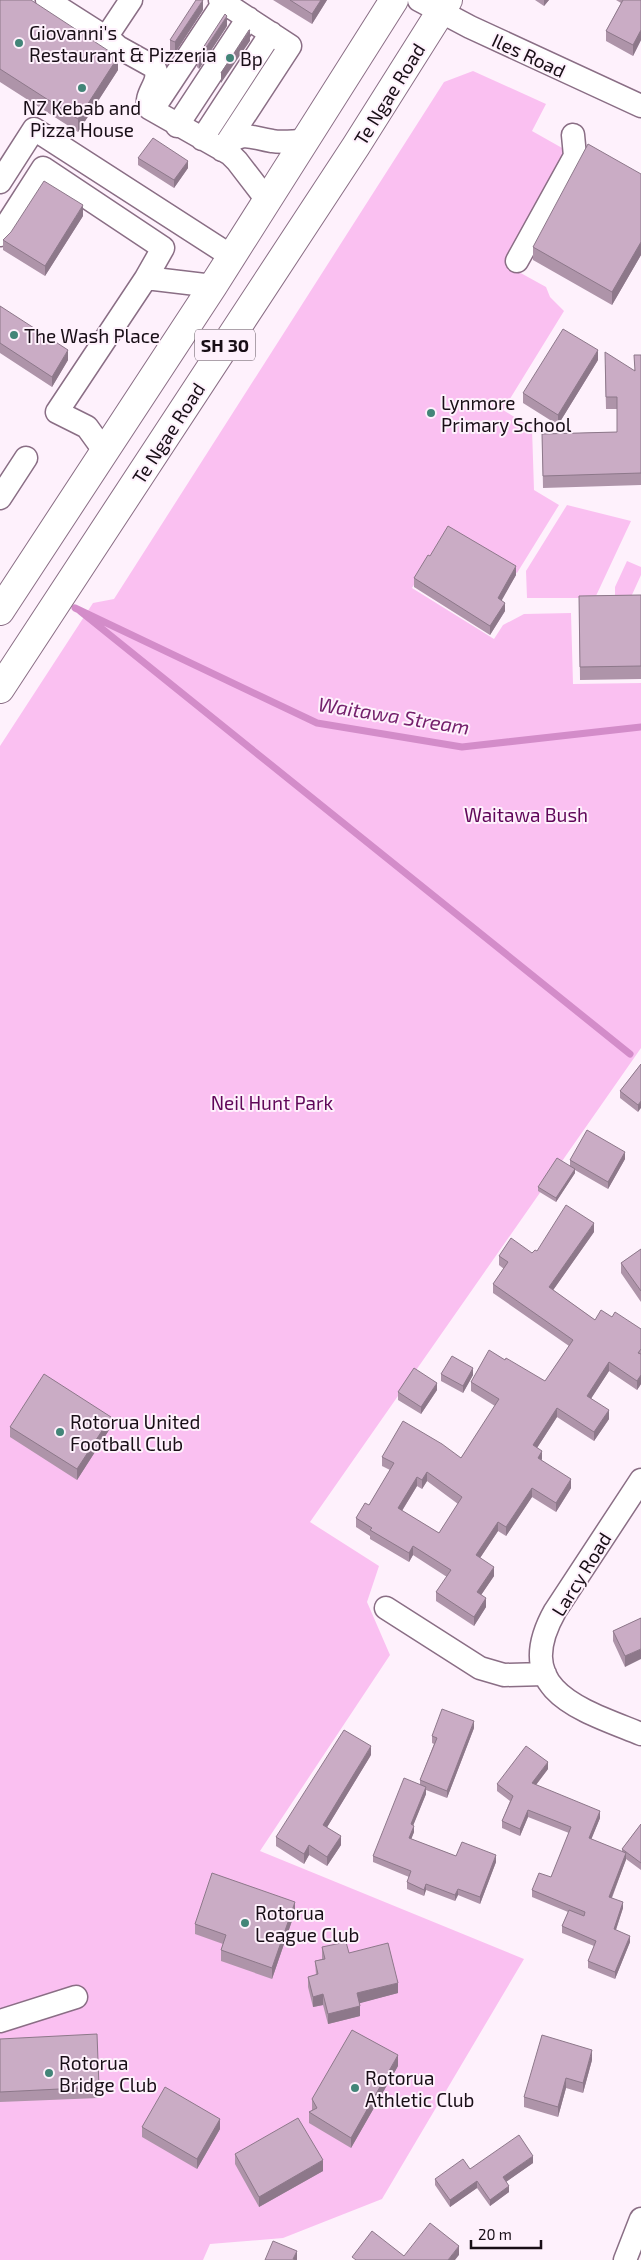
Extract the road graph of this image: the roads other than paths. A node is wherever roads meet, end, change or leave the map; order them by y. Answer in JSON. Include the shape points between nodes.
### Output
{"nodes":[{"id":1,"x":131,"y":0,"type":"edge"},
{"id":2,"x":394,"y":0,"type":"edge"},
{"id":3,"x":51,"y":1,"type":"edge"},
{"id":4,"x":222,"y":1,"type":"edge"},
{"id":5,"x":436,"y":4,"type":"edge"},
{"id":6,"x":248,"y":18,"type":"junction"},
{"id":7,"x":271,"y":33,"type":"junction"},
{"id":8,"x":105,"y":35,"type":"junction"},
{"id":9,"x":641,"y":106,"type":"edge"},
{"id":10,"x":152,"y":111,"type":"junction"},
{"id":11,"x":177,"y":126,"type":"junction"},
{"id":12,"x":573,"y":135,"type":"dead end"},
{"id":13,"x":202,"y":139,"type":"junction"},
{"id":14,"x":304,"y":142,"type":"junction"},
{"id":15,"x":222,"y":150,"type":"junction"},
{"id":16,"x":0,"y":182,"type":"edge"},
{"id":17,"x":267,"y":200,"type":"junction"},
{"id":18,"x":0,"y":235,"type":"edge"},
{"id":19,"x":231,"y":256,"type":"junction"},
{"id":20,"x":517,"y":261,"type":"dead end"},
{"id":21,"x":146,"y":278,"type":"junction"},
{"id":22,"x":213,"y":286,"type":"junction"},
{"id":23,"x":105,"y":452,"type":"junction"},
{"id":24,"x":26,"y":458,"type":"dead end"},
{"id":25,"x":0,"y":498,"type":"edge"},
{"id":26,"x":0,"y":611,"type":"edge"},
{"id":27,"x":0,"y":689,"type":"edge"},
{"id":28,"x":641,"y":1480,"type":"edge"},
{"id":29,"x":386,"y":1608,"type":"dead end"},
{"id":30,"x":545,"y":1674,"type":"junction"},
{"id":31,"x":641,"y":1734,"type":"edge"},
{"id":32,"x":76,"y":1998,"type":"dead end"},
{"id":33,"x":0,"y":2021,"type":"edge"},
{"id":34,"x":641,"y":2219,"type":"edge"},
{"id":35,"x":625,"y":2260,"type":"edge"}],
"edges":[{"from":1,"to":8,"type":"street"},
{"from":2,"to":14,"type":"highway","number":"SH 30"},
{"from":3,"to":8,"type":"street"},
{"from":4,"to":6,"type":"street"},
{"from":4,"to":10,"type":"street"},
{"from":5,"to":9,"type":"street","name":"Iles Road"},
{"from":5,"to":27,"type":"highway","name":"Te Ngae Road","number":"SH 30","via":[[361,138]]},
{"from":6,"to":7,"type":"street"},
{"from":6,"to":11,"type":"street"},
{"from":7,"to":13,"type":"street"},
{"from":7,"to":15,"type":"street","via":[[290,46]]},
{"from":8,"to":10,"type":"street","via":[[118,47],[156,70],[157,79],[147,99]]},
{"from":10,"to":11,"type":"street"},
{"from":11,"to":13,"type":"street"},
{"from":12,"to":20,"type":"street","via":[[575,156]]},
{"from":13,"to":15,"type":"street"},
{"from":14,"to":15,"type":"street","via":[[272,142],[248,135],[233,140]]},
{"from":14,"to":17,"type":"highway","number":"SH 30"},
{"from":15,"to":17,"type":"street","via":[[238,161]]},
{"from":16,"to":19,"type":"street","via":[[34,129]]},
{"from":17,"to":19,"type":"highway","number":"SH 30"},
{"from":18,"to":21,"type":"street","via":[[43,168],[163,248]]},
{"from":19,"to":22,"type":"highway","number":"SH 30"},
{"from":21,"to":22,"type":"street"},
{"from":21,"to":23,"type":"street","via":[[57,412],[87,427]]},
{"from":22,"to":23,"type":"highway","number":"SH 30"},
{"from":23,"to":26,"type":"highway","number":"SH 30"},
{"from":24,"to":25,"type":"street"},
{"from":28,"to":30,"type":"street","name":"Larcy Road","via":[[553,1616],[541,1648]]},
{"from":29,"to":30,"type":"street","via":[[480,1668],[514,1676]]},
{"from":30,"to":31,"type":"street","via":[[550,1686],[564,1700]]},
{"from":32,"to":33,"type":"street"},
{"from":34,"to":35,"type":"street"}]}
